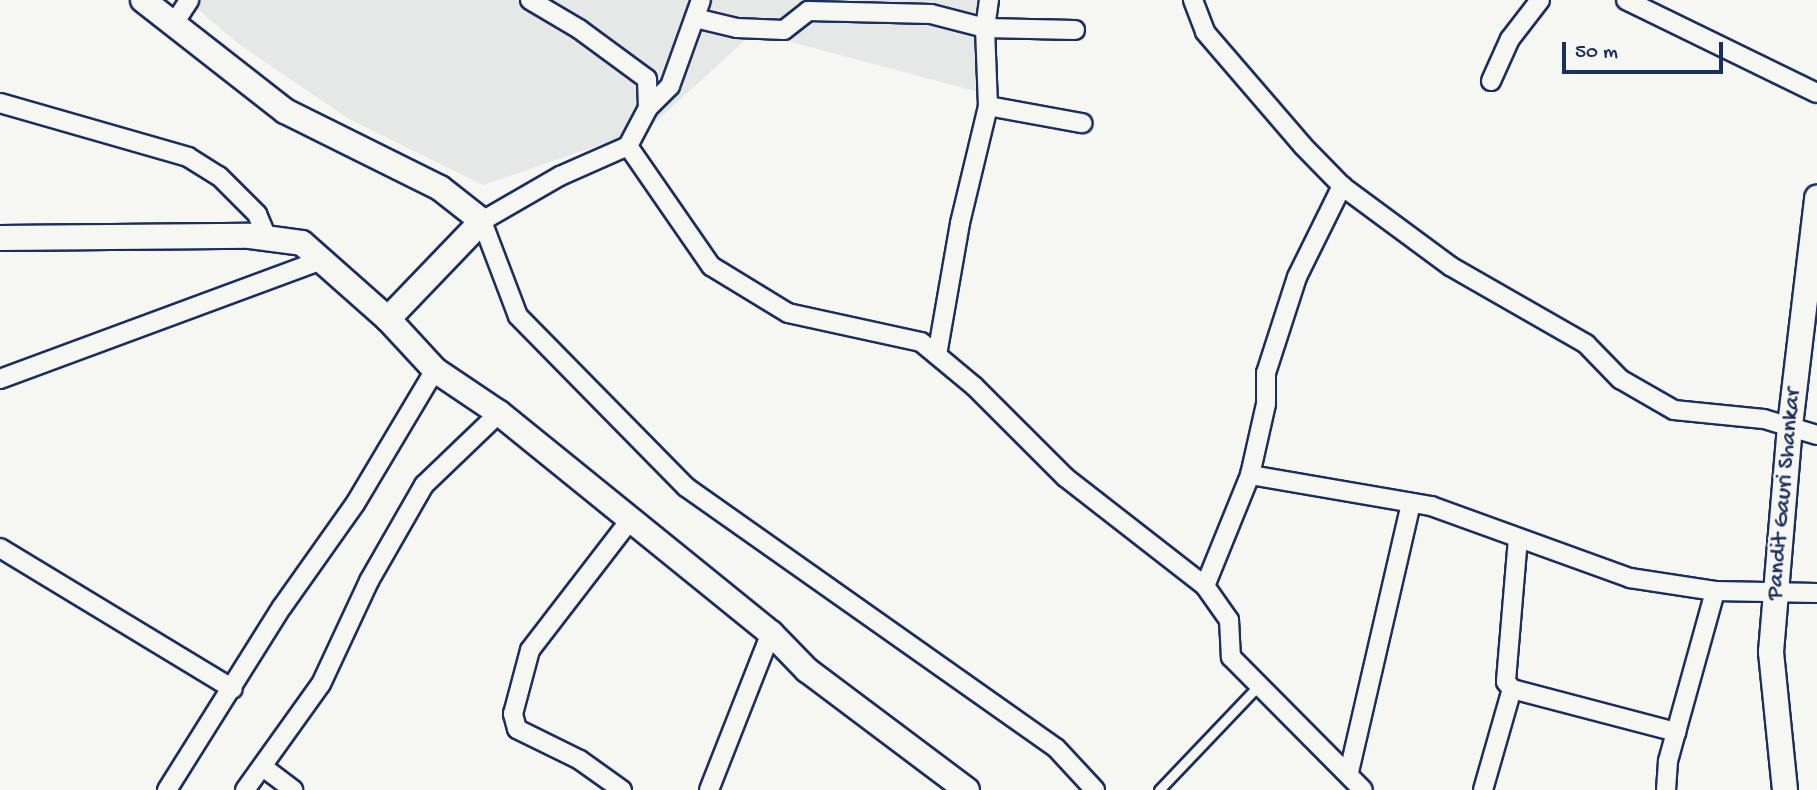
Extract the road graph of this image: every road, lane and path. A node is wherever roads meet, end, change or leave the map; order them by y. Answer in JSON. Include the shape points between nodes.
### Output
{"nodes":[{"id":1,"x":143,"y":0,"type":"edge"},
{"id":2,"x":189,"y":0,"type":"edge"},
{"id":3,"x":530,"y":0,"type":"edge"},
{"id":4,"x":701,"y":0,"type":"edge"},
{"id":5,"x":989,"y":0,"type":"edge"},
{"id":6,"x":1193,"y":0,"type":"edge"},
{"id":7,"x":1540,"y":0,"type":"edge"},
{"id":8,"x":1626,"y":0,"type":"edge"},
{"id":9,"x":695,"y":18,"type":"junction"},
{"id":10,"x":173,"y":25,"type":"junction"},
{"id":11,"x":985,"y":28,"type":"junction"},
{"id":12,"x":1075,"y":30,"type":"dead end"},
{"id":13,"x":1491,"y":81,"type":"dead end"},
{"id":14,"x":1817,"y":93,"type":"edge"},
{"id":15,"x":0,"y":103,"type":"edge"},
{"id":16,"x":988,"y":106,"type":"junction"},
{"id":17,"x":648,"y":108,"type":"junction"},
{"id":18,"x":1082,"y":123,"type":"dead end"},
{"id":19,"x":628,"y":146,"type":"junction"},
{"id":20,"x":1342,"y":186,"type":"junction"},
{"id":21,"x":1817,"y":198,"type":"edge"},
{"id":22,"x":482,"y":221,"type":"junction"},
{"id":23,"x":0,"y":238,"type":"edge"},
{"id":24,"x":267,"y":238,"type":"junction"},
{"id":25,"x":322,"y":260,"type":"junction"},
{"id":26,"x":388,"y":319,"type":"junction"},
{"id":27,"x":937,"y":355,"type":"junction"},
{"id":28,"x":435,"y":370,"type":"junction"},
{"id":29,"x":0,"y":379,"type":"edge"},
{"id":30,"x":499,"y":413,"type":"junction"},
{"id":31,"x":1790,"y":426,"type":"junction"},
{"id":32,"x":1817,"y":435,"type":"edge"},
{"id":33,"x":1251,"y":475,"type":"junction"},
{"id":34,"x":1412,"y":503,"type":"junction"},
{"id":35,"x":630,"y":520,"type":"junction"},
{"id":36,"x":1518,"y":538,"type":"junction"},
{"id":37,"x":0,"y":548,"type":"edge"},
{"id":38,"x":1205,"y":586,"type":"junction"},
{"id":39,"x":1715,"y":591,"type":"junction"},
{"id":40,"x":1776,"y":593,"type":"junction"},
{"id":41,"x":1817,"y":593,"type":"edge"},
{"id":42,"x":771,"y":633,"type":"junction"},
{"id":43,"x":1260,"y":685,"type":"junction"},
{"id":44,"x":1512,"y":689,"type":"junction"},
{"id":45,"x":233,"y":690,"type":"junction"},
{"id":46,"x":1676,"y":732,"type":"junction"},
{"id":47,"x":263,"y":767,"type":"junction"},
{"id":48,"x":1349,"y":772,"type":"junction"},
{"id":49,"x":167,"y":790,"type":"edge"},
{"id":50,"x":245,"y":790,"type":"edge"},
{"id":51,"x":293,"y":790,"type":"edge"},
{"id":52,"x":622,"y":790,"type":"edge"},
{"id":53,"x":709,"y":790,"type":"edge"},
{"id":54,"x":967,"y":790,"type":"edge"},
{"id":55,"x":1095,"y":790,"type":"edge"},
{"id":56,"x":1159,"y":790,"type":"edge"},
{"id":57,"x":1363,"y":790,"type":"edge"},
{"id":58,"x":1483,"y":790,"type":"edge"},
{"id":59,"x":1666,"y":790,"type":"edge"},
{"id":60,"x":1785,"y":790,"type":"edge"}],
"edges":[{"from":1,"to":10,"type":"street"},
{"from":2,"to":10,"type":"street"},
{"from":3,"to":17,"type":"street","via":[[647,79]]},
{"from":4,"to":9,"type":"street"},
{"from":5,"to":11,"type":"street"},
{"from":6,"to":20,"type":"street","via":[[1205,33],[1261,101]]},
{"from":7,"to":13,"type":"street","via":[[1510,39]]},
{"from":8,"to":14,"type":"street"},
{"from":9,"to":11,"type":"street","via":[[737,28],[784,30],[808,11],[930,14]]},
{"from":9,"to":17,"type":"street","via":[[670,86]]},
{"from":10,"to":22,"type":"street","via":[[285,111],[440,188]]},
{"from":11,"to":12,"type":"street"},
{"from":11,"to":16,"type":"street"},
{"from":15,"to":24,"type":"street","via":[[188,157],[219,176],[257,214]]},
{"from":16,"to":18,"type":"street"},
{"from":16,"to":27,"type":"street","via":[[960,223]]},
{"from":17,"to":19,"type":"street"},
{"from":19,"to":22,"type":"street","via":[[560,176]]},
{"from":19,"to":27,"type":"street","via":[[711,266],[788,313],[921,342]]},
{"from":20,"to":31,"type":"street","via":[[1450,266],[1586,344],[1620,379],[1674,410]]},
{"from":20,"to":33,"type":"street","via":[[1293,289],[1266,373],[1266,404]]},
{"from":21,"to":31,"type":"street","name":"Pandit Gauri Shankar"},
{"from":22,"to":26,"type":"street"},
{"from":22,"to":55,"type":"street","via":[[518,316],[686,487],[1056,748]]},
{"from":23,"to":24,"type":"street"},
{"from":24,"to":25,"type":"street","via":[[302,243]]},
{"from":25,"to":26,"type":"street"},
{"from":25,"to":29,"type":"street"},
{"from":26,"to":28,"type":"street"},
{"from":27,"to":38,"type":"street","via":[[1065,477]]},
{"from":28,"to":30,"type":"street"},
{"from":28,"to":45,"type":"street","via":[[355,504],[282,607]]},
{"from":30,"to":35,"type":"street"},
{"from":30,"to":47,"type":"street","via":[[424,485],[369,581],[321,684]]},
{"from":31,"to":32,"type":"street"},
{"from":31,"to":40,"type":"street","name":"Pandit Gauri Shankar"},
{"from":33,"to":34,"type":"street"},
{"from":33,"to":38,"type":"street"},
{"from":34,"to":36,"type":"street"},
{"from":34,"to":48,"type":"street"},
{"from":35,"to":42,"type":"street"},
{"from":35,"to":52,"type":"street","via":[[530,650],[513,714],[517,729],[580,760]]},
{"from":36,"to":39,"type":"street","via":[[1630,578]]},
{"from":36,"to":44,"type":"street","via":[[1506,655],[1506,682]]},
{"from":37,"to":45,"type":"street"},
{"from":38,"to":43,"type":"street","via":[[1228,620],[1231,657]]},
{"from":39,"to":40,"type":"street"},
{"from":39,"to":46,"type":"street"},
{"from":40,"to":41,"type":"street"},
{"from":40,"to":60,"type":"street","name":"Pandit Gauri Shankar","via":[[1771,652]]},
{"from":42,"to":53,"type":"street"},
{"from":42,"to":54,"type":"street","via":[[807,670]]},
{"from":43,"to":48,"type":"street"},
{"from":43,"to":56,"type":"lane"},
{"from":44,"to":46,"type":"street"},
{"from":44,"to":58,"type":"street"},
{"from":45,"to":49,"type":"street"},
{"from":46,"to":59,"type":"street"},
{"from":47,"to":50,"type":"street"},
{"from":47,"to":51,"type":"street"},
{"from":48,"to":57,"type":"street"}]}
